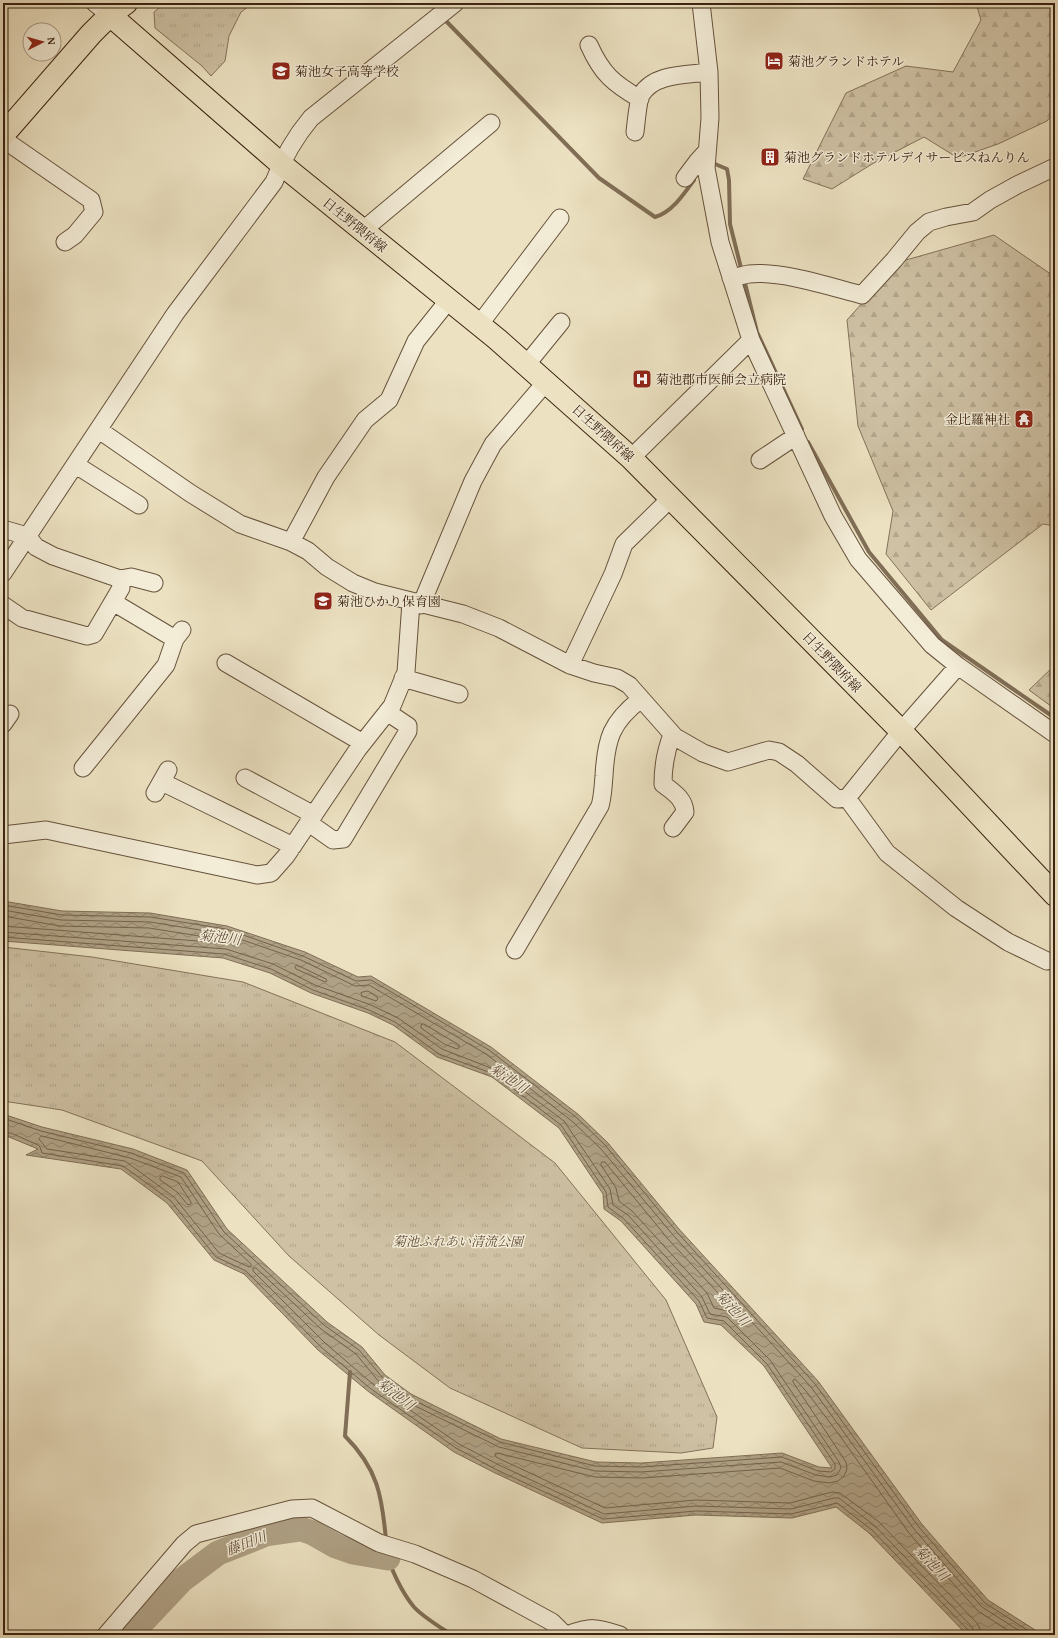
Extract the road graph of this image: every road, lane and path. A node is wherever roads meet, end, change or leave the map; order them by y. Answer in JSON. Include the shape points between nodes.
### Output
{"nodes":[{"id":1,"x":455,"y":3,"type":"edge"},
{"id":2,"x":701,"y":3,"type":"edge"},
{"id":3,"x":110,"y":7,"type":"edge"},
{"id":4,"x":589,"y":45,"type":"dead end"},
{"id":5,"x":709,"y":72,"type":"junction"},
{"id":6,"x":640,"y":98,"type":"junction"},
{"id":7,"x":491,"y":123,"type":"dead end"},
{"id":8,"x":635,"y":132,"type":"dead end"},
{"id":9,"x":3,"y":135,"type":"edge"},
{"id":10,"x":3,"y":139,"type":"edge"},
{"id":11,"x":707,"y":151,"type":"junction"},
{"id":12,"x":280,"y":164,"type":"junction"},
{"id":13,"x":1055,"y":168,"type":"edge"},
{"id":14,"x":686,"y":178,"type":"dead end"},
{"id":15,"x":560,"y":218,"type":"dead end"},
{"id":16,"x":362,"y":231,"type":"junction"},
{"id":17,"x":65,"y":242,"type":"dead end"},
{"id":18,"x":731,"y":278,"type":"junction"},
{"id":19,"x":448,"y":301,"type":"junction"},
{"id":20,"x":561,"y":322,"type":"dead end"},
{"id":21,"x":479,"y":325,"type":"junction"},
{"id":22,"x":752,"y":340,"type":"junction"},
{"id":23,"x":526,"y":365,"type":"junction"},
{"id":24,"x":546,"y":382,"type":"junction"},
{"id":25,"x":99,"y":430,"type":"junction"},
{"id":26,"x":796,"y":436,"type":"junction"},
{"id":27,"x":631,"y":458,"type":"junction"},
{"id":28,"x":760,"y":460,"type":"dead end"},
{"id":29,"x":76,"y":465,"type":"junction"},
{"id":30,"x":671,"y":498,"type":"junction"},
{"id":31,"x":139,"y":505,"type":"dead end"},
{"id":32,"x":3,"y":529,"type":"edge"},
{"id":33,"x":27,"y":536,"type":"junction"},
{"id":34,"x":291,"y":542,"type":"junction"},
{"id":35,"x":3,"y":573,"type":"edge"},
{"id":36,"x":120,"y":579,"type":"junction"},
{"id":37,"x":154,"y":583,"type":"dead end"},
{"id":38,"x":113,"y":602,"type":"junction"},
{"id":39,"x":416,"y":603,"type":"junction"},
{"id":40,"x":3,"y":605,"type":"edge"},
{"id":41,"x":226,"y":663,"type":"dead end"},
{"id":42,"x":570,"y":664,"type":"junction"},
{"id":43,"x":958,"y":666,"type":"junction"},
{"id":44,"x":403,"y":678,"type":"junction"},
{"id":45,"x":458,"y":694,"type":"dead end"},
{"id":46,"x":641,"y":699,"type":"junction"},
{"id":47,"x":387,"y":712,"type":"junction"},
{"id":48,"x":901,"y":731,"type":"junction"},
{"id":49,"x":1055,"y":734,"type":"edge"},
{"id":50,"x":672,"y":735,"type":"junction"},
{"id":51,"x":362,"y":743,"type":"junction"},
{"id":52,"x":83,"y":768,"type":"dead end"},
{"id":53,"x":245,"y":778,"type":"dead end"},
{"id":54,"x":162,"y":782,"type":"dead end"},
{"id":55,"x":847,"y":798,"type":"junction"},
{"id":56,"x":312,"y":819,"type":"junction"},
{"id":57,"x":672,"y":828,"type":"dead end"},
{"id":58,"x":3,"y":835,"type":"edge"},
{"id":59,"x":293,"y":846,"type":"junction"},
{"id":60,"x":1055,"y":895,"type":"edge"},
{"id":61,"x":515,"y":950,"type":"dead end"},
{"id":62,"x":1047,"y":961,"type":"dead end"},
{"id":63,"x":106,"y":1635,"type":"edge"},
{"id":64,"x":566,"y":1635,"type":"edge"},
{"id":65,"x":620,"y":1635,"type":"edge"}],
"edges":[{"from":1,"to":12,"type":"street","via":[[311,118],[297,135]]},
{"from":2,"to":5,"type":"street"},
{"from":3,"to":9,"type":"main road","via":[[91,34]]},
{"from":3,"to":12,"type":"main road","name":"日生野隈府線"},
{"from":4,"to":6,"type":"street","via":[[597,63],[610,79]]},
{"from":5,"to":6,"type":"street","via":[[661,78]]},
{"from":5,"to":11,"type":"street","via":[[710,118]]},
{"from":6,"to":8,"type":"street"},
{"from":7,"to":16,"type":"street"},
{"from":10,"to":17,"type":"street","via":[[91,200],[94,212],[75,235]]},
{"from":11,"to":14,"type":"street"},
{"from":11,"to":18,"type":"street","via":[[706,168],[720,242]]},
{"from":12,"to":16,"type":"main road","name":"日生野隈府線"},
{"from":12,"to":25,"type":"street","via":[[274,182],[175,314]]},
{"from":13,"to":18,"type":"street","via":[[1017,185],[973,212],[929,222],[917,232],[862,296],[785,277],[749,274]]},
{"from":15,"to":21,"type":"street"},
{"from":16,"to":19,"type":"main road","name":"日生野隈府線"},
{"from":18,"to":22,"type":"street"},
{"from":19,"to":21,"type":"main road","name":"日生野隈府線"},
{"from":19,"to":34,"type":"street","via":[[416,341],[389,400],[365,420],[326,477]]},
{"from":20,"to":23,"type":"street"},
{"from":21,"to":23,"type":"main road","name":"日生野隈府線"},
{"from":22,"to":26,"type":"street"},
{"from":22,"to":27,"type":"street"},
{"from":23,"to":24,"type":"main road","name":"日生野隈府線"},
{"from":24,"to":27,"type":"main road","name":"日生野隈府線"},
{"from":24,"to":39,"type":"street","via":[[493,444]]},
{"from":25,"to":29,"type":"street"},
{"from":25,"to":34,"type":"street","via":[[240,524]]},
{"from":26,"to":28,"type":"street"},
{"from":26,"to":43,"type":"street","via":[[834,516],[858,559],[932,645]]},
{"from":27,"to":30,"type":"main road","name":"日生野隈府線"},
{"from":29,"to":31,"type":"street"},
{"from":29,"to":33,"type":"street"},
{"from":30,"to":42,"type":"street","via":[[624,544],[613,574]]},
{"from":30,"to":48,"type":"main road","name":"日生野隈府線"},
{"from":32,"to":33,"type":"street"},
{"from":33,"to":35,"type":"street"},
{"from":33,"to":36,"type":"street","via":[[36,546],[53,556]]},
{"from":34,"to":39,"type":"street","via":[[353,583]]},
{"from":36,"to":37,"type":"street","via":[[131,577]]},
{"from":36,"to":38,"type":"street","via":[[121,588]]},
{"from":38,"to":40,"type":"street","via":[[94,634],[87,636],[22,618]]},
{"from":38,"to":52,"type":"street","via":[[179,634],[166,665]]},
{"from":39,"to":42,"type":"street","via":[[463,614],[499,628]]},
{"from":39,"to":44,"type":"street"},
{"from":41,"to":51,"type":"street"},
{"from":42,"to":46,"type":"street","via":[[617,678],[629,685]]},
{"from":43,"to":48,"type":"street"},
{"from":43,"to":49,"type":"street"},
{"from":44,"to":45,"type":"street"},
{"from":44,"to":47,"type":"street"},
{"from":46,"to":50,"type":"street"},
{"from":46,"to":61,"type":"street","via":[[630,707],[614,727],[610,735],[600,806]]},
{"from":47,"to":51,"type":"street"},
{"from":47,"to":56,"type":"street","via":[[408,726],[408,731],[343,838],[333,840]]},
{"from":48,"to":55,"type":"street"},
{"from":48,"to":60,"type":"main road","name":"日生野隈府線"},
{"from":50,"to":55,"type":"street","via":[[702,753],[728,762],[770,750],[779,752],[797,764],[837,799]]},
{"from":50,"to":57,"type":"street","via":[[663,769],[663,784],[679,797],[685,812]]},
{"from":51,"to":56,"type":"street"},
{"from":53,"to":56,"type":"street"},
{"from":54,"to":59,"type":"street"},
{"from":55,"to":62,"type":"street","via":[[887,854],[969,916],[1008,942]]},
{"from":56,"to":59,"type":"street"},
{"from":58,"to":59,"type":"street","via":[[46,830],[257,875],[270,873]]},
{"from":63,"to":64,"type":"street","via":[[184,1544],[196,1534],[292,1509],[312,1508],[379,1543],[415,1554],[473,1579],[552,1622]]},
{"from":64,"to":65,"type":"street","via":[[597,1627]]}]}
